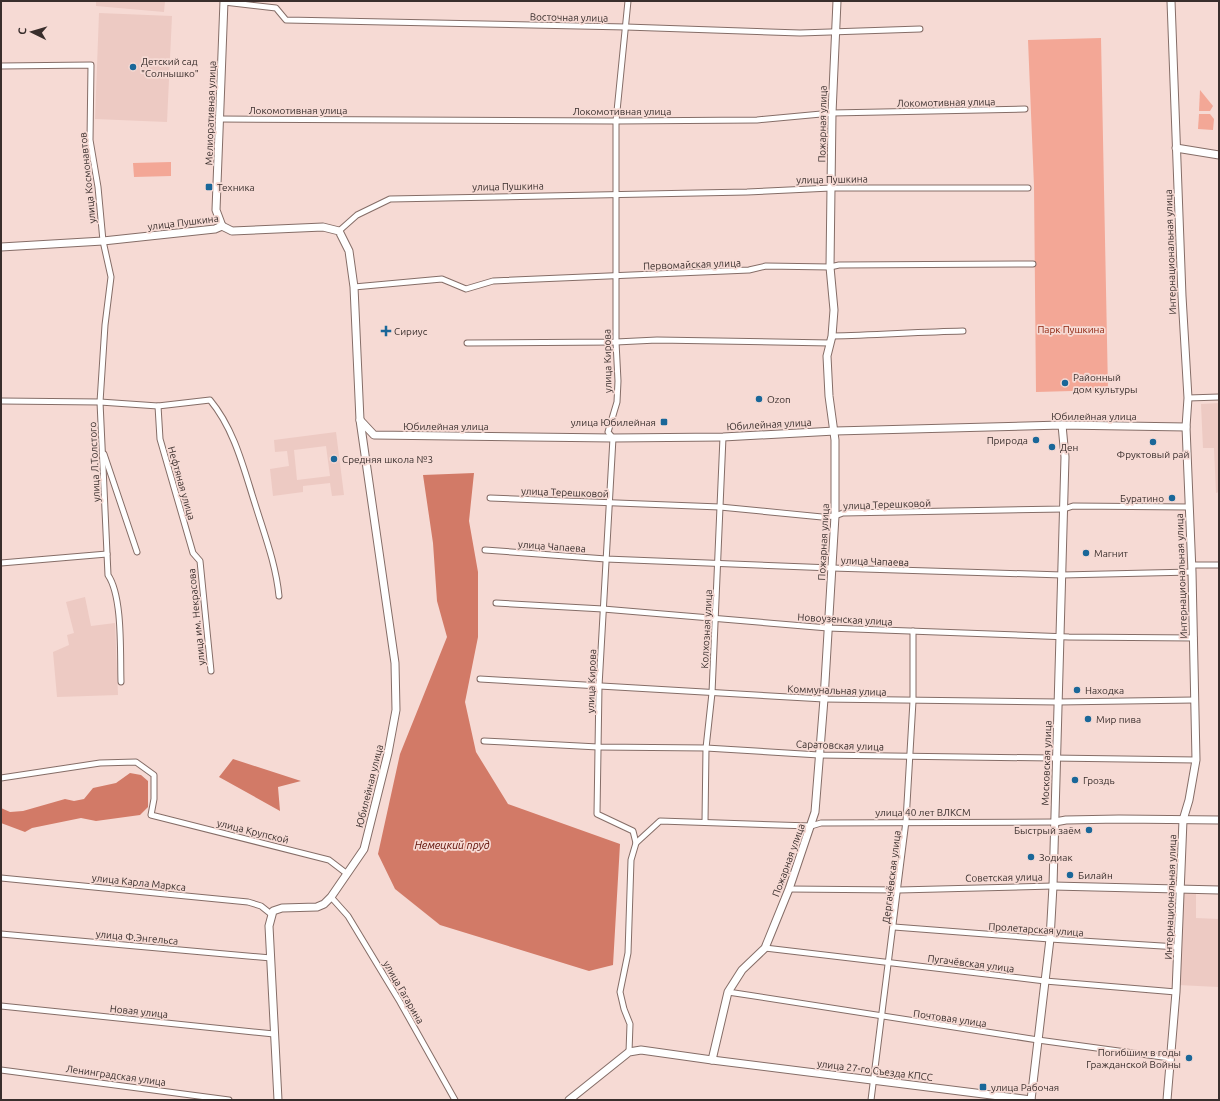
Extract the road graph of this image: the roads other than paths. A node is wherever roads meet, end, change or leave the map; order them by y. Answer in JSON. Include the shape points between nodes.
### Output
{"nodes":[{"id":1,"x":628,"y":1,"type":"edge"},
{"id":2,"x":837,"y":1,"type":"edge"},
{"id":3,"x":1171,"y":1,"type":"edge"},
{"id":4,"x":224,"y":2,"type":"edge"},
{"id":5,"x":626,"y":27,"type":"junction"},
{"id":6,"x":920,"y":29,"type":"dead end"},
{"id":7,"x":834,"y":32,"type":"junction"},
{"id":8,"x":1,"y":66,"type":"edge"},
{"id":9,"x":1024,"y":110,"type":"dead end"},
{"id":10,"x":832,"y":113,"type":"junction"},
{"id":11,"x":219,"y":119,"type":"junction"},
{"id":12,"x":616,"y":121,"type":"junction"},
{"id":13,"x":1176,"y":148,"type":"junction"},
{"id":14,"x":1219,"y":155,"type":"edge"},
{"id":15,"x":831,"y":188,"type":"junction"},
{"id":16,"x":1028,"y":188,"type":"dead end"},
{"id":17,"x":617,"y":194,"type":"junction"},
{"id":18,"x":222,"y":226,"type":"junction"},
{"id":19,"x":339,"y":231,"type":"junction"},
{"id":20,"x":103,"y":241,"type":"junction"},
{"id":21,"x":1,"y":247,"type":"edge"},
{"id":22,"x":1033,"y":264,"type":"dead end"},
{"id":23,"x":830,"y":267,"type":"junction"},
{"id":24,"x":616,"y":276,"type":"junction"},
{"id":25,"x":354,"y":287,"type":"junction"},
{"id":26,"x":963,"y":332,"type":"dead end"},
{"id":27,"x":831,"y":340,"type":"junction"},
{"id":28,"x":616,"y":342,"type":"junction"},
{"id":29,"x":467,"y":343,"type":"dead end"},
{"id":30,"x":1219,"y":397,"type":"edge"},
{"id":31,"x":1188,"y":398,"type":"junction"},
{"id":32,"x":1,"y":402,"type":"edge"},
{"id":33,"x":100,"y":402,"type":"junction"},
{"id":34,"x":158,"y":406,"type":"junction"},
{"id":35,"x":360,"y":420,"type":"junction"},
{"id":36,"x":1062,"y":425,"type":"junction"},
{"id":37,"x":1186,"y":427,"type":"junction"},
{"id":38,"x":835,"y":431,"type":"junction"},
{"id":39,"x":723,"y":436,"type":"junction"},
{"id":40,"x":613,"y":438,"type":"junction"},
{"id":41,"x":102,"y":448,"type":"junction"},
{"id":42,"x":490,"y":498,"type":"dead end"},
{"id":43,"x":609,"y":503,"type":"junction"},
{"id":44,"x":720,"y":507,"type":"junction"},
{"id":45,"x":1189,"y":507,"type":"junction"},
{"id":46,"x":1064,"y":509,"type":"junction"},
{"id":47,"x":835,"y":516,"type":"junction"},
{"id":48,"x":485,"y":550,"type":"dead end"},
{"id":49,"x":137,"y":552,"type":"dead end"},
{"id":50,"x":107,"y":554,"type":"junction"},
{"id":51,"x":606,"y":559,"type":"junction"},
{"id":52,"x":200,"y":561,"type":"joint"},
{"id":53,"x":1,"y":563,"type":"edge"},
{"id":54,"x":719,"y":564,"type":"junction"},
{"id":55,"x":1219,"y":565,"type":"edge"},
{"id":56,"x":832,"y":568,"type":"junction"},
{"id":57,"x":1192,"y":569,"type":"junction"},
{"id":58,"x":1062,"y":575,"type":"junction"},
{"id":59,"x":279,"y":596,"type":"dead end"},
{"id":60,"x":496,"y":603,"type":"dead end"},
{"id":61,"x":603,"y":609,"type":"junction"},
{"id":62,"x":716,"y":620,"type":"junction"},
{"id":63,"x":828,"y":628,"type":"junction"},
{"id":64,"x":913,"y":631,"type":"junction"},
{"id":65,"x":1060,"y":636,"type":"junction"},
{"id":66,"x":1194,"y":638,"type":"junction"},
{"id":67,"x":211,"y":671,"type":"dead end"},
{"id":68,"x":480,"y":679,"type":"dead end"},
{"id":69,"x":122,"y":682,"type":"dead end"},
{"id":70,"x":599,"y":686,"type":"junction"},
{"id":71,"x":712,"y":693,"type":"junction"},
{"id":72,"x":824,"y":699,"type":"junction"},
{"id":73,"x":1194,"y":700,"type":"junction"},
{"id":74,"x":913,"y":701,"type":"junction"},
{"id":75,"x":1058,"y":702,"type":"junction"},
{"id":76,"x":484,"y":742,"type":"dead end"},
{"id":77,"x":598,"y":747,"type":"junction"},
{"id":78,"x":706,"y":748,"type":"junction"},
{"id":79,"x":819,"y":754,"type":"junction"},
{"id":80,"x":909,"y":756,"type":"junction"},
{"id":81,"x":1056,"y":758,"type":"junction"},
{"id":82,"x":1196,"y":760,"type":"junction"},
{"id":83,"x":1,"y":778,"type":"edge"},
{"id":84,"x":1183,"y":820,"type":"junction"},
{"id":85,"x":1219,"y":820,"type":"edge"},
{"id":86,"x":906,"y":821,"type":"junction"},
{"id":87,"x":705,"y":822,"type":"junction"},
{"id":88,"x":1055,"y":822,"type":"junction"},
{"id":89,"x":812,"y":826,"type":"junction"},
{"id":90,"x":636,"y":843,"type":"junction"},
{"id":91,"x":346,"y":873,"type":"junction"},
{"id":92,"x":1,"y":878,"type":"edge"},
{"id":93,"x":1053,"y":886,"type":"junction"},
{"id":94,"x":789,"y":889,"type":"junction"},
{"id":95,"x":1180,"y":889,"type":"junction"},
{"id":96,"x":899,"y":890,"type":"junction"},
{"id":97,"x":1219,"y":890,"type":"edge"},
{"id":98,"x":331,"y":897,"type":"junction"},
{"id":99,"x":271,"y":914,"type":"junction"},
{"id":100,"x":894,"y":927,"type":"junction"},
{"id":101,"x":1,"y":934,"type":"edge"},
{"id":102,"x":1050,"y":939,"type":"junction"},
{"id":103,"x":1178,"y":947,"type":"junction"},
{"id":104,"x":765,"y":948,"type":"junction"},
{"id":105,"x":271,"y":958,"type":"junction"},
{"id":106,"x":889,"y":962,"type":"junction"},
{"id":107,"x":1046,"y":981,"type":"junction"},
{"id":108,"x":728,"y":992,"type":"junction"},
{"id":109,"x":1176,"y":992,"type":"junction"},
{"id":110,"x":1,"y":1006,"type":"edge"},
{"id":111,"x":882,"y":1017,"type":"junction"},
{"id":112,"x":274,"y":1034,"type":"junction"},
{"id":113,"x":1038,"y":1040,"type":"junction"},
{"id":114,"x":628,"y":1052,"type":"junction"},
{"id":115,"x":1170,"y":1058,"type":"junction"},
{"id":116,"x":712,"y":1060,"type":"junction"},
{"id":117,"x":1,"y":1070,"type":"edge"},
{"id":118,"x":872,"y":1079,"type":"junction"},
{"id":119,"x":229,"y":1100,"type":"edge"},
{"id":120,"x":278,"y":1100,"type":"edge"},
{"id":121,"x":455,"y":1100,"type":"edge"},
{"id":122,"x":569,"y":1100,"type":"edge"},
{"id":123,"x":871,"y":1100,"type":"edge"},
{"id":124,"x":1031,"y":1100,"type":"edge"},
{"id":125,"x":1035,"y":1100,"type":"edge"},
{"id":126,"x":1167,"y":1100,"type":"edge"}],
"edges":[{"from":1,"to":5,"type":"street","name":"улица Кирова"},
{"from":2,"to":7,"type":"street","name":"Пожарная улица"},
{"from":3,"to":13,"type":"street","name":"Интернациональная улица"},
{"from":4,"to":5,"type":"street","name":"Восточная улица","via":[[276,8],[286,20]]},
{"from":4,"to":11,"type":"street","name":"Мелиоративная улица"},
{"from":5,"to":7,"type":"street","name":"Восточная улица"},
{"from":5,"to":12,"type":"street","name":"улица Кирова"},
{"from":6,"to":7,"type":"street","name":"Восточная улица"},
{"from":7,"to":10,"type":"street","name":"Пожарная улица"},
{"from":8,"to":20,"type":"street","name":"улица Космонавтов","via":[[91,65],[90,140]]},
{"from":9,"to":10,"type":"street","name":"Локомотивная улица"},
{"from":10,"to":12,"type":"street","name":"Локомотивная улица","via":[[757,120]]},
{"from":10,"to":15,"type":"street","name":"Пожарная улица"},
{"from":11,"to":12,"type":"street","name":"Локомотивная улица"},
{"from":11,"to":18,"type":"street","name":"Мелиоративная улица","via":[[216,210]]},
{"from":12,"to":17,"type":"street","name":"улица Кирова"},
{"from":13,"to":14,"type":"street"},
{"from":13,"to":31,"type":"street","name":"Интернациональная улица"},
{"from":15,"to":16,"type":"street","name":"улица Пушкина"},
{"from":15,"to":17,"type":"street","name":"улица Пушкина"},
{"from":15,"to":23,"type":"street","name":"Пожарная улица"},
{"from":17,"to":19,"type":"street","name":"улица Пушкина","via":[[390,199],[357,215]]},
{"from":17,"to":24,"type":"street","name":"улица Кирова"},
{"from":18,"to":19,"type":"street","name":"улица Пушкина","via":[[232,231],[323,227]]},
{"from":18,"to":20,"type":"street","name":"улица Пушкина","via":[[215,229]]},
{"from":19,"to":25,"type":"street","name":"Юбилейная улица","via":[[349,251]]},
{"from":20,"to":21,"type":"street","name":"улица Пушкина"},
{"from":20,"to":33,"type":"street","name":"улица Л.Толстого","via":[[111,277]]},
{"from":22,"to":23,"type":"street","name":"Первомайская улица"},
{"from":23,"to":24,"type":"street","name":"Первомайская улица","via":[[766,266],[749,270]]},
{"from":23,"to":27,"type":"street","name":"Пожарная улица","via":[[834,310]]},
{"from":24,"to":25,"type":"street","name":"Первомайская улица","via":[[493,281],[466,289],[442,279]]},
{"from":24,"to":28,"type":"street","name":"улица Кирова"},
{"from":25,"to":35,"type":"street","name":"Юбилейная улица"},
{"from":26,"to":27,"type":"street","via":[[913,332]]},
{"from":27,"to":28,"type":"street"},
{"from":27,"to":38,"type":"street","name":"Пожарная улица","via":[[827,356],[829,396]]},
{"from":28,"to":29,"type":"street"},
{"from":28,"to":40,"type":"street","name":"улица Кирова","via":[[617,402],[608,432]]},
{"from":30,"to":31,"type":"street"},
{"from":31,"to":37,"type":"street","name":"Интернациональная улица"},
{"from":32,"to":33,"type":"street"},
{"from":33,"to":34,"type":"street"},
{"from":33,"to":41,"type":"street","name":"улица Л.Толстого"},
{"from":34,"to":52,"type":"street","name":"Нефтяная улица","via":[[160,439],[193,553]]},
{"from":34,"to":59,"type":"street","via":[[210,400],[218,410],[234,440],[277,572]]},
{"from":35,"to":40,"type":"street","name":"Юбилейная улица","via":[[374,435]]},
{"from":35,"to":91,"type":"street","name":"Юбилейная улица","via":[[395,663],[396,710],[388,754],[364,849]]},
{"from":36,"to":37,"type":"street","name":"Юбилейная улица"},
{"from":36,"to":38,"type":"street","name":"Юбилейная улица"},
{"from":36,"to":46,"type":"street","name":"Московская улица","via":[[1065,457]]},
{"from":37,"to":45,"type":"street","name":"Интернациональная улица"},
{"from":38,"to":39,"type":"street","name":"Юбилейная улица"},
{"from":38,"to":47,"type":"street","name":"Пожарная улица"},
{"from":39,"to":40,"type":"street","name":"Юбилейная улица"},
{"from":39,"to":44,"type":"street","name":"Колхозная улица"},
{"from":40,"to":43,"type":"street","name":"улица Кирова"},
{"from":41,"to":49,"type":"street"},
{"from":41,"to":50,"type":"street","name":"улица Л.Толстого"},
{"from":42,"to":43,"type":"street","name":"улица Терешковой"},
{"from":43,"to":44,"type":"street","name":"улица Терешковой"},
{"from":43,"to":51,"type":"street","name":"улица Кирова"},
{"from":44,"to":47,"type":"street","name":"улица Терешковой","via":[[822,517]]},
{"from":44,"to":54,"type":"street","name":"Колхозная улица"},
{"from":45,"to":46,"type":"street","name":"улица Терешковой","via":[[1073,506]]},
{"from":45,"to":57,"type":"street","name":"Интернациональная улица"},
{"from":46,"to":47,"type":"street","name":"улица Терешковой","via":[[843,513]]},
{"from":46,"to":58,"type":"street","name":"Московская улица"},
{"from":47,"to":56,"type":"street","name":"Пожарная улица"},
{"from":48,"to":51,"type":"street","name":"улица Чапаева"},
{"from":50,"to":53,"type":"street"},
{"from":50,"to":69,"type":"street","name":"улица Л.Толстого","via":[[108,575],[115,584]]},
{"from":51,"to":54,"type":"street","name":"улица Чапаева"},
{"from":51,"to":61,"type":"street","name":"улица Кирова"},
{"from":52,"to":67,"type":"street","name":"улица им. Некрасова"},
{"from":54,"to":56,"type":"street","name":"улица Чапаева"},
{"from":54,"to":62,"type":"street","name":"Колхозная улица"},
{"from":55,"to":57,"type":"street","name":"улица Чапаева"},
{"from":56,"to":58,"type":"street","name":"улица Чапаева"},
{"from":56,"to":63,"type":"street","name":"Пожарная улица"},
{"from":57,"to":58,"type":"street","name":"улица Чапаева"},
{"from":57,"to":66,"type":"street","name":"Интернациональная улица"},
{"from":58,"to":65,"type":"street","name":"Московская улица"},
{"from":60,"to":61,"type":"street","name":"Новоузенская улица"},
{"from":61,"to":62,"type":"street","name":"Новоузенская улица"},
{"from":61,"to":70,"type":"street","name":"улица Кирова"},
{"from":62,"to":63,"type":"street","name":"Новоузенская улица"},
{"from":62,"to":71,"type":"street","name":"Колхозная улица"},
{"from":63,"to":64,"type":"street","name":"Новоузенская улица"},
{"from":63,"to":72,"type":"street","name":"Пожарная улица"},
{"from":64,"to":65,"type":"street","name":"Новоузенская улица"},
{"from":64,"to":74,"type":"street","name":"Дергачёвская улица"},
{"from":65,"to":66,"type":"street","name":"Новоузенская улица"},
{"from":65,"to":75,"type":"street","name":"Московская улица"},
{"from":66,"to":73,"type":"street","name":"Интернациональная улица"},
{"from":68,"to":70,"type":"street","name":"Коммунальная улица"},
{"from":70,"to":71,"type":"street","name":"Коммунальная улица"},
{"from":70,"to":77,"type":"street","name":"улица Кирова"},
{"from":71,"to":72,"type":"street","name":"Коммунальная улица"},
{"from":71,"to":78,"type":"street","name":"Колхозная улица"},
{"from":72,"to":74,"type":"street","name":"Коммунальная улица"},
{"from":72,"to":79,"type":"street","name":"Пожарная улица"},
{"from":73,"to":75,"type":"street","name":"Коммунальная улица"},
{"from":73,"to":82,"type":"street","name":"Интернациональная улица"},
{"from":74,"to":75,"type":"street","name":"Коммунальная улица"},
{"from":74,"to":80,"type":"street","name":"Дергачёвская улица"},
{"from":75,"to":81,"type":"street","name":"Московская улица"},
{"from":76,"to":77,"type":"street","name":"Саратовская улица"},
{"from":77,"to":78,"type":"street","name":"Саратовская улица"},
{"from":77,"to":90,"type":"street","name":"улица Кирова","via":[[597,814],[633,831]]},
{"from":78,"to":79,"type":"street","name":"Саратовская улица"},
{"from":78,"to":87,"type":"street","name":"Колхозная улица"},
{"from":79,"to":80,"type":"street","name":"Саратовская улица"},
{"from":79,"to":89,"type":"street","name":"Пожарная улица"},
{"from":80,"to":81,"type":"street","name":"Саратовская улица"},
{"from":80,"to":86,"type":"street","name":"Дергачёвская улица"},
{"from":81,"to":82,"type":"street","name":"Саратовская улица"},
{"from":81,"to":88,"type":"street","name":"Московская улица"},
{"from":82,"to":84,"type":"street","name":"Интернациональная улица"},
{"from":83,"to":91,"type":"street","name":"улица Крупской","via":[[100,763],[136,762],[154,775],[151,814],[329,860]]},
{"from":84,"to":85,"type":"street","name":"улица 40 лет ВЛКСМ"},
{"from":84,"to":88,"type":"street","name":"улица 40 лет ВЛКСМ","via":[[1111,819]]},
{"from":84,"to":95,"type":"street","name":"Интернациональная улица"},
{"from":86,"to":88,"type":"street","name":"улица 40 лет ВЛКСМ"},
{"from":86,"to":89,"type":"street","name":"улица 40 лет ВЛКСМ","via":[[821,823]]},
{"from":86,"to":96,"type":"street","name":"Дергачёвская улица"},
{"from":87,"to":89,"type":"street","name":"улица 40 лет ВЛКСМ"},
{"from":87,"to":90,"type":"street","name":"улица 40 лет ВЛКСМ","via":[[660,821]]},
{"from":88,"to":93,"type":"street","name":"Московская улица"},
{"from":89,"to":94,"type":"street","name":"Пожарная улица"},
{"from":90,"to":114,"type":"street","via":[[631,860],[628,953],[620,992],[630,1024]]},
{"from":91,"to":98,"type":"street","name":"Юбилейная улица"},
{"from":92,"to":99,"type":"street","name":"улица Карла Маркса","via":[[248,902],[261,906]]},
{"from":93,"to":95,"type":"street","name":"Советская улица"},
{"from":93,"to":96,"type":"street","name":"Советская улица"},
{"from":93,"to":102,"type":"street","name":"Московская улица"},
{"from":94,"to":96,"type":"street","name":"Советская улица"},
{"from":94,"to":104,"type":"street","name":"Пожарная улица"},
{"from":95,"to":97,"type":"street","name":"Советская улица"},
{"from":95,"to":103,"type":"street","name":"Интернациональная улица"},
{"from":96,"to":100,"type":"street","name":"Дергачёвская улица"},
{"from":98,"to":99,"type":"street","name":"Юбилейная улица","via":[[317,907],[282,908]]},
{"from":98,"to":121,"type":"street","name":"улица Гагарина","via":[[348,916]]},
{"from":99,"to":105,"type":"street"},
{"from":100,"to":102,"type":"street","name":"Пролетарская улица"},
{"from":100,"to":106,"type":"street","name":"Дергачёвская улица"},
{"from":101,"to":105,"type":"street","name":"улица Ф.Энгельса"},
{"from":102,"to":103,"type":"street","name":"Пролетарская улица"},
{"from":102,"to":107,"type":"street","name":"Московская улица"},
{"from":103,"to":109,"type":"street","name":"Интернациональная улица"},
{"from":104,"to":106,"type":"street","name":"Пугачёвская улица"},
{"from":104,"to":108,"type":"street","name":"Пожарная улица","via":[[742,970]]},
{"from":105,"to":112,"type":"street"},
{"from":106,"to":107,"type":"street","name":"Пугачёвская улица"},
{"from":106,"to":111,"type":"street","name":"Дергачёвская улица"},
{"from":107,"to":109,"type":"street","name":"Пугачёвская улица"},
{"from":107,"to":113,"type":"street","name":"Московская улица"},
{"from":108,"to":111,"type":"street","name":"Почтовая улица"},
{"from":108,"to":116,"type":"street","name":"Пожарная улица"},
{"from":109,"to":115,"type":"street","name":"Интернациональная улица"},
{"from":110,"to":112,"type":"street","name":"Новая улица"},
{"from":111,"to":113,"type":"street","name":"Почтовая улица"},
{"from":111,"to":118,"type":"street","name":"Дергачёвская улица"},
{"from":112,"to":120,"type":"street"},
{"from":113,"to":115,"type":"street","name":"Почтовая улица"},
{"from":113,"to":124,"type":"street","name":"Московская улица"},
{"from":114,"to":116,"type":"street","name":"улица 27-го Съезда КПСС","via":[[641,1050]]},
{"from":114,"to":122,"type":"street"},
{"from":115,"to":126,"type":"street","name":"Интернациональная улица"},
{"from":116,"to":118,"type":"street","name":"улица 27-го Съезда КПСС"},
{"from":117,"to":119,"type":"street","name":"Ленинградская улица"},
{"from":118,"to":123,"type":"street","name":"Дергачёвская улица"},
{"from":118,"to":124,"type":"street","name":"улица 27-го Съезда КПСС"},
{"from":124,"to":125,"type":"street","name":"улица 27-го Съезда КПСС"}]}
